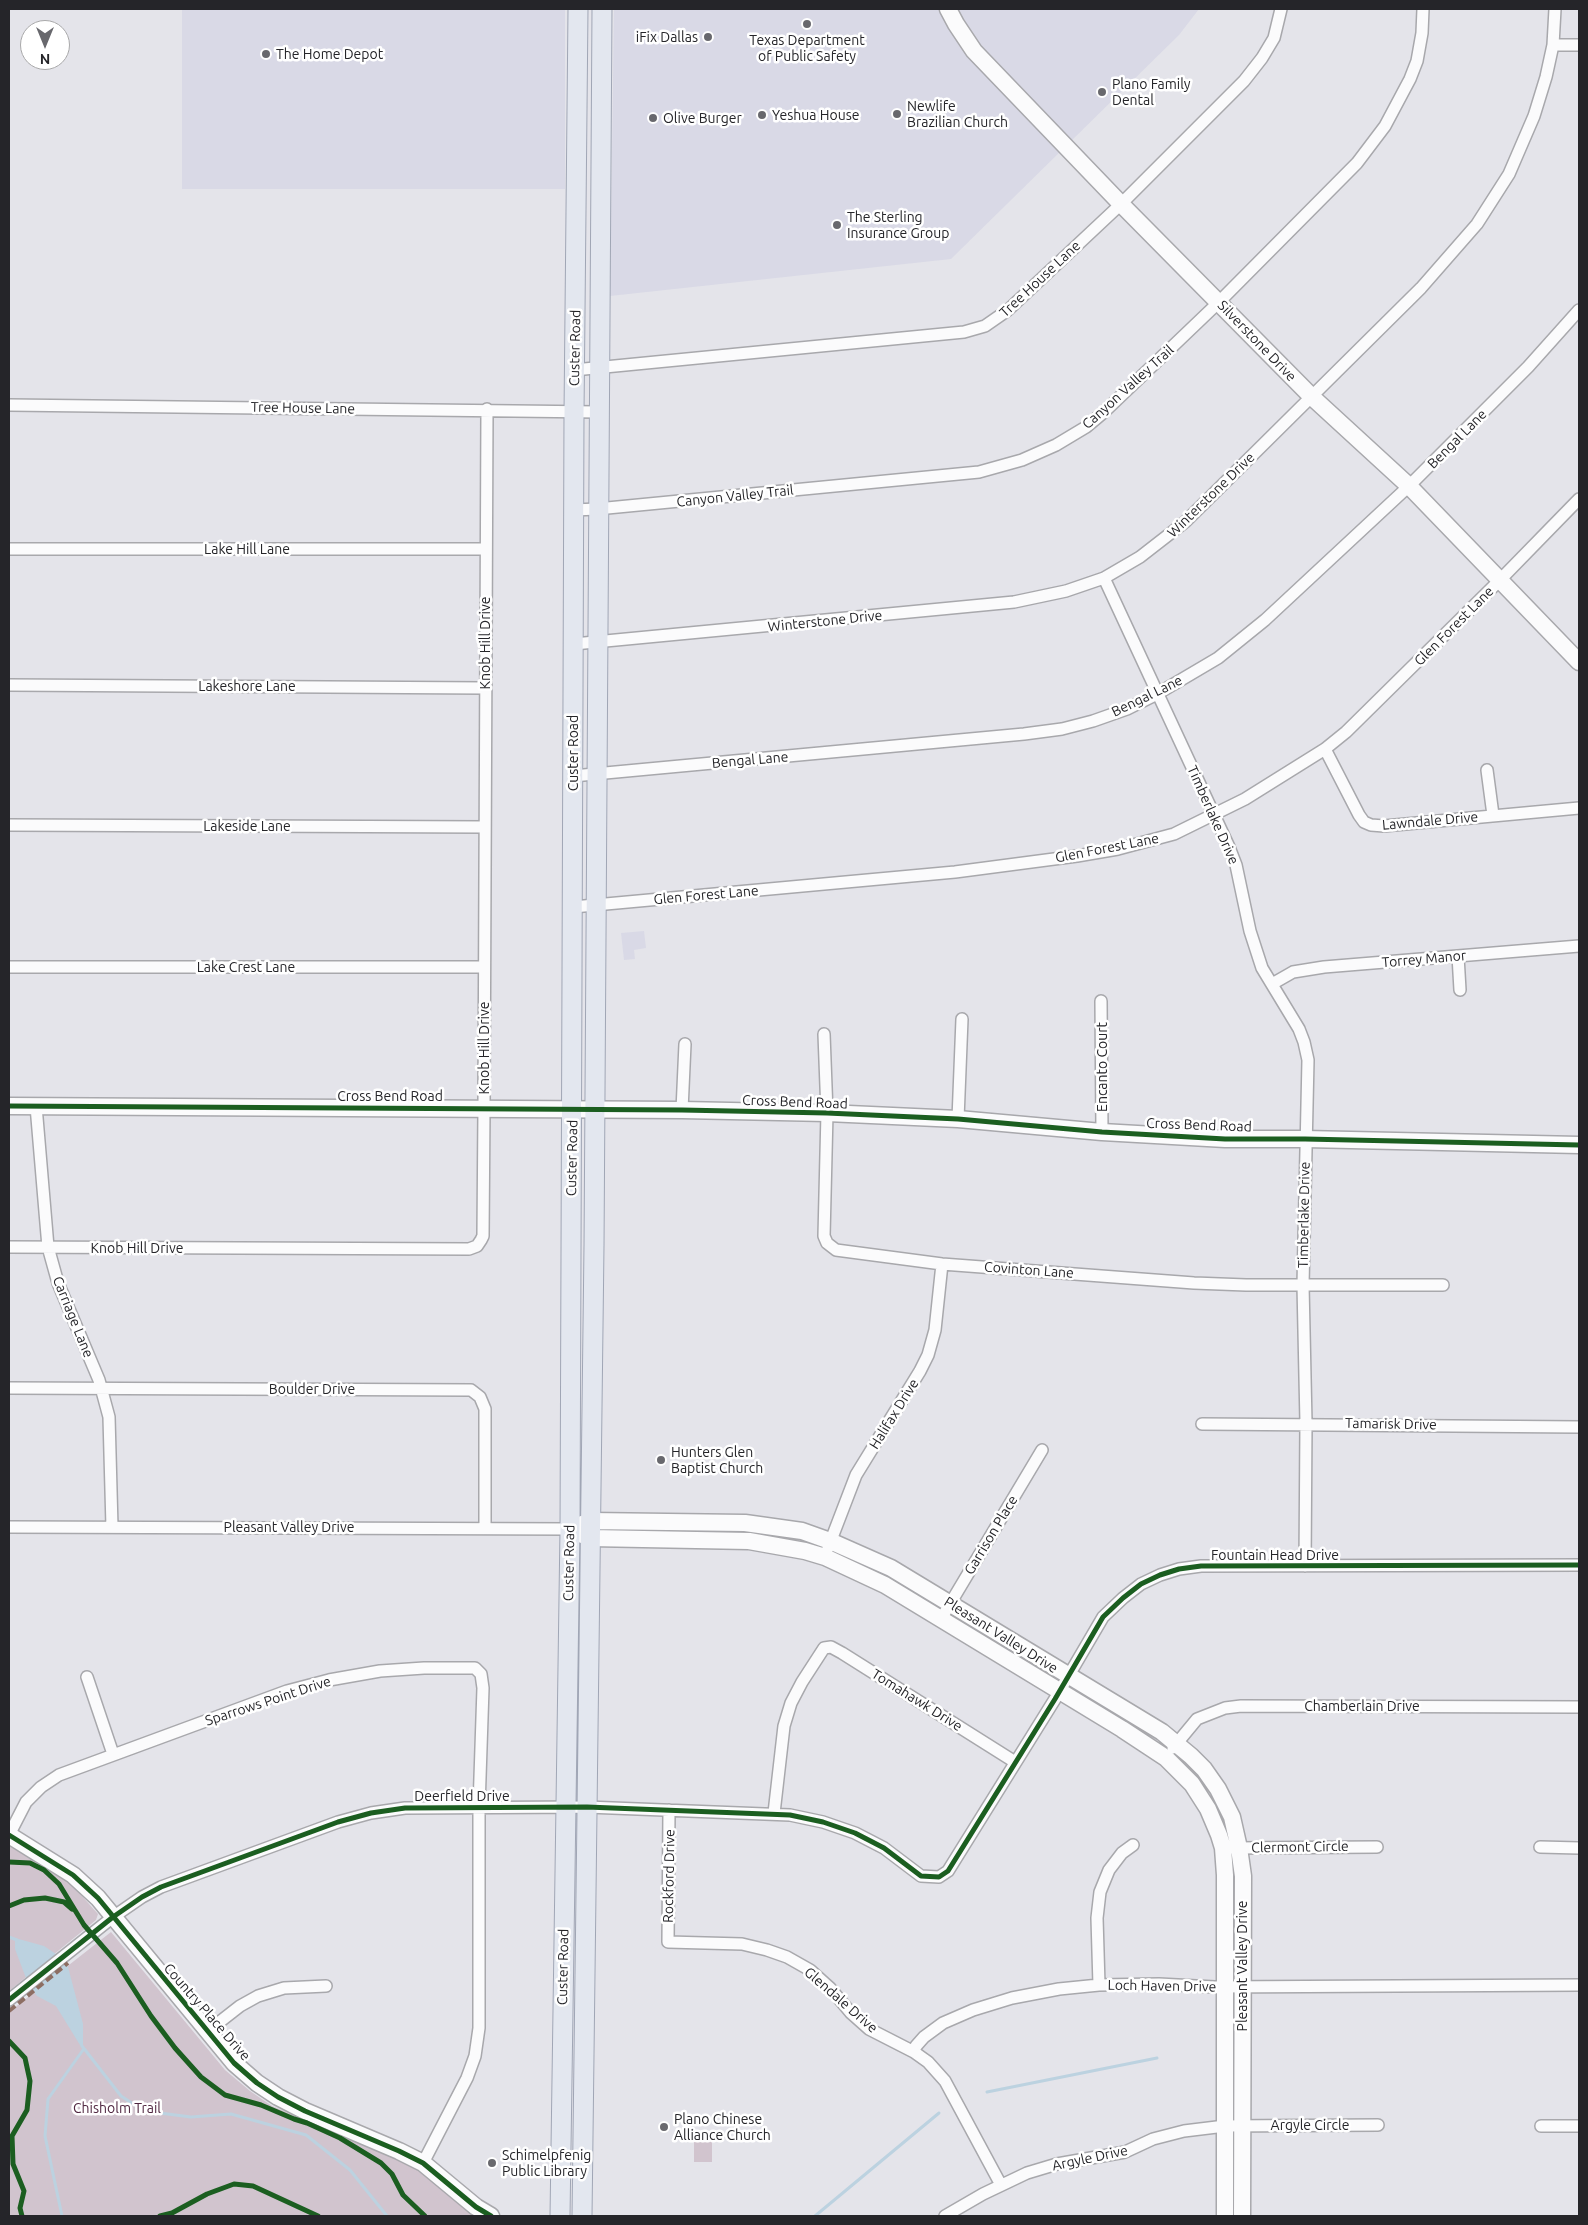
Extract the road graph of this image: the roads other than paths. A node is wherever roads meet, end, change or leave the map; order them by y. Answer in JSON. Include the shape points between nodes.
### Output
{"nodes":[{"id":1,"x":578,"y":9,"type":"edge"},
{"id":2,"x":602,"y":9,"type":"edge"},
{"id":3,"x":948,"y":9,"type":"edge"},
{"id":4,"x":1281,"y":9,"type":"edge"},
{"id":5,"x":1423,"y":9,"type":"edge"},
{"id":6,"x":1555,"y":9,"type":"edge"},
{"id":7,"x":1579,"y":44,"type":"edge"},
{"id":8,"x":1553,"y":45,"type":"junction"},
{"id":9,"x":1120,"y":204,"type":"junction"},
{"id":10,"x":1219,"y":302,"type":"junction"},
{"id":11,"x":1579,"y":310,"type":"edge"},
{"id":12,"x":598,"y":369,"type":"junction"},
{"id":13,"x":574,"y":370,"type":"junction"},
{"id":14,"x":1312,"y":397,"type":"junction"},
{"id":15,"x":9,"y":405,"type":"edge"},
{"id":16,"x":487,"y":409,"type":"junction"},
{"id":17,"x":598,"y":412,"type":"junction"},
{"id":18,"x":574,"y":413,"type":"junction"},
{"id":19,"x":1409,"y":486,"type":"junction"},
{"id":20,"x":1579,"y":499,"type":"edge"},
{"id":21,"x":574,"y":510,"type":"junction"},
{"id":22,"x":597,"y":510,"type":"junction"},
{"id":23,"x":9,"y":548,"type":"edge"},
{"id":24,"x":486,"y":549,"type":"junction"},
{"id":25,"x":1104,"y":578,"type":"junction"},
{"id":26,"x":1499,"y":581,"type":"junction"},
{"id":27,"x":597,"y":643,"type":"junction"},
{"id":28,"x":574,"y":644,"type":"junction"},
{"id":29,"x":1579,"y":662,"type":"edge"},
{"id":30,"x":9,"y":685,"type":"edge"},
{"id":31,"x":485,"y":688,"type":"junction"},
{"id":32,"x":1157,"y":694,"type":"junction"},
{"id":33,"x":1325,"y":749,"type":"junction"},
{"id":34,"x":1487,"y":770,"type":"dead end"},
{"id":35,"x":595,"y":774,"type":"junction"},
{"id":36,"x":573,"y":776,"type":"junction"},
{"id":37,"x":1579,"y":808,"type":"edge"},
{"id":38,"x":1215,"y":815,"type":"junction"},
{"id":39,"x":1493,"y":815,"type":"junction"},
{"id":40,"x":9,"y":825,"type":"edge"},
{"id":41,"x":485,"y":828,"type":"junction"},
{"id":42,"x":573,"y":906,"type":"junction"},
{"id":43,"x":595,"y":906,"type":"junction"},
{"id":44,"x":1579,"y":946,"type":"edge"},
{"id":45,"x":1458,"y":956,"type":"junction"},
{"id":46,"x":9,"y":967,"type":"edge"},
{"id":47,"x":484,"y":967,"type":"junction"},
{"id":48,"x":1272,"y":984,"type":"junction"},
{"id":49,"x":1460,"y":990,"type":"dead end"},
{"id":50,"x":1101,"y":1001,"type":"dead end"},
{"id":51,"x":962,"y":1019,"type":"dead end"},
{"id":52,"x":824,"y":1034,"type":"dead end"},
{"id":53,"x":685,"y":1044,"type":"dead end"},
{"id":54,"x":9,"y":1106,"type":"edge"},
{"id":55,"x":36,"y":1106,"type":"junction"},
{"id":56,"x":484,"y":1108,"type":"junction"},
{"id":57,"x":572,"y":1110,"type":"junction"},
{"id":58,"x":595,"y":1110,"type":"junction"},
{"id":59,"x":682,"y":1110,"type":"junction"},
{"id":60,"x":827,"y":1113,"type":"junction"},
{"id":61,"x":958,"y":1119,"type":"junction"},
{"id":62,"x":1102,"y":1132,"type":"junction"},
{"id":63,"x":1305,"y":1139,"type":"junction"},
{"id":64,"x":1579,"y":1145,"type":"edge"},
{"id":65,"x":9,"y":1247,"type":"edge"},
{"id":66,"x":48,"y":1248,"type":"junction"},
{"id":67,"x":942,"y":1264,"type":"junction"},
{"id":68,"x":1303,"y":1285,"type":"junction"},
{"id":69,"x":1444,"y":1285,"type":"dead end"},
{"id":70,"x":9,"y":1388,"type":"edge"},
{"id":71,"x":102,"y":1388,"type":"junction"},
{"id":72,"x":1306,"y":1423,"type":"junction"},
{"id":73,"x":1202,"y":1424,"type":"dead end"},
{"id":74,"x":1579,"y":1426,"type":"edge"},
{"id":75,"x":1042,"y":1450,"type":"dead end"},
{"id":76,"x":730,"y":1522,"type":"junction"},
{"id":77,"x":9,"y":1527,"type":"edge"},
{"id":78,"x":112,"y":1527,"type":"junction"},
{"id":79,"x":485,"y":1528,"type":"junction"},
{"id":80,"x":570,"y":1529,"type":"junction"},
{"id":81,"x":590,"y":1529,"type":"junction"},
{"id":82,"x":730,"y":1540,"type":"junction"},
{"id":83,"x":830,"y":1541,"type":"junction"},
{"id":84,"x":825,"y":1557,"type":"junction"},
{"id":85,"x":1579,"y":1565,"type":"edge"},
{"id":86,"x":1305,"y":1566,"type":"junction"},
{"id":87,"x":950,"y":1604,"type":"junction"},
{"id":88,"x":941,"y":1619,"type":"junction"},
{"id":89,"x":87,"y":1677,"type":"dead end"},
{"id":90,"x":1069,"y":1677,"type":"junction"},
{"id":91,"x":1060,"y":1692,"type":"junction"},
{"id":92,"x":1579,"y":1707,"type":"edge"},
{"id":93,"x":1177,"y":1743,"type":"junction"},
{"id":94,"x":113,"y":1754,"type":"junction"},
{"id":95,"x":1166,"y":1758,"type":"junction"},
{"id":96,"x":1015,"y":1762,"type":"junction"},
{"id":97,"x":479,"y":1807,"type":"junction"},
{"id":98,"x":564,"y":1807,"type":"junction"},
{"id":99,"x":587,"y":1807,"type":"junction"},
{"id":100,"x":669,"y":1810,"type":"junction"},
{"id":101,"x":774,"y":1813,"type":"junction"},
{"id":102,"x":9,"y":1835,"type":"edge"},
{"id":103,"x":1132,"y":1845,"type":"dead end"},
{"id":104,"x":1377,"y":1847,"type":"dead end"},
{"id":105,"x":1540,"y":1847,"type":"dead end"},
{"id":106,"x":1223,"y":1848,"type":"junction"},
{"id":107,"x":1240,"y":1848,"type":"junction"},
{"id":108,"x":1579,"y":1848,"type":"edge"},
{"id":109,"x":948,"y":1871,"type":"joint"},
{"id":110,"x":113,"y":1917,"type":"junction"},
{"id":111,"x":668,"y":1942,"type":"joint"},
{"id":112,"x":1098,"y":1985,"type":"junction"},
{"id":113,"x":1579,"y":1985,"type":"edge"},
{"id":114,"x":326,"y":1986,"type":"dead end"},
{"id":115,"x":1225,"y":1987,"type":"junction"},
{"id":116,"x":1242,"y":1987,"type":"junction"},
{"id":117,"x":9,"y":2000,"type":"edge"},
{"id":118,"x":208,"y":2031,"type":"junction"},
{"id":119,"x":914,"y":2052,"type":"junction"},
{"id":120,"x":1378,"y":2125,"type":"dead end"},
{"id":121,"x":1225,"y":2126,"type":"junction"},
{"id":122,"x":1242,"y":2126,"type":"junction"},
{"id":123,"x":1541,"y":2126,"type":"dead end"},
{"id":124,"x":1579,"y":2126,"type":"edge"},
{"id":125,"x":423,"y":2163,"type":"junction"},
{"id":126,"x":1001,"y":2185,"type":"junction"},
{"id":127,"x":491,"y":2216,"type":"edge"},
{"id":128,"x":560,"y":2216,"type":"edge"},
{"id":129,"x":582,"y":2216,"type":"edge"},
{"id":130,"x":945,"y":2216,"type":"edge"},
{"id":131,"x":1225,"y":2216,"type":"edge"},
{"id":132,"x":1242,"y":2216,"type":"edge"}],
"edges":[{"from":1,"to":13,"type":"main road","name":"Custer Road"},
{"from":2,"to":12,"type":"main road","name":"Custer Road"},
{"from":3,"to":9,"type":"street","name":"Silverstone Drive","via":[[974,51]]},
{"from":4,"to":9,"type":"street","name":"Tree House Lane","via":[[1274,38],[1244,81]]},
{"from":5,"to":10,"type":"street","name":"Canyon Valley Trail","via":[[1417,61],[1385,126],[1356,163]]},
{"from":6,"to":8,"type":"street","name":"Winterstone Drive"},
{"from":7,"to":8,"type":"street"},
{"from":8,"to":14,"type":"street","name":"Winterstone Drive","via":[[1523,143],[1509,174],[1478,224],[1421,288]]},
{"from":9,"to":10,"type":"street","name":"Silverstone Drive"},
{"from":9,"to":12,"type":"street","name":"Tree House Lane","via":[[1008,310],[976,330]]},
{"from":10,"to":14,"type":"street","name":"Silverstone Drive"},
{"from":10,"to":22,"type":"street","name":"Canyon Valley Trail","via":[[1086,427],[1022,460],[979,472]]},
{"from":11,"to":19,"type":"street","name":"Bengal Lane","via":[[1528,367]]},
{"from":12,"to":13,"type":"street","name":"Tree House Lane"},
{"from":12,"to":17,"type":"main road","name":"Custer Road"},
{"from":13,"to":18,"type":"main road","name":"Custer Road"},
{"from":14,"to":19,"type":"street","name":"Silverstone Drive"},
{"from":14,"to":25,"type":"street","name":"Winterstone Drive","via":[[1185,522],[1148,551]]},
{"from":15,"to":16,"type":"street","name":"Tree House Lane"},
{"from":16,"to":18,"type":"street","name":"Tree House Lane"},
{"from":16,"to":24,"type":"street","name":"Knob Hill Drive"},
{"from":17,"to":18,"type":"street","name":"Tree House Lane"},
{"from":17,"to":22,"type":"main road","name":"Custer Road"},
{"from":18,"to":21,"type":"main road","name":"Custer Road"},
{"from":19,"to":26,"type":"street","name":"Silverstone Drive"},
{"from":19,"to":32,"type":"street","name":"Bengal Lane","via":[[1241,641]]},
{"from":20,"to":26,"type":"street","name":"Glen Forest Lane"},
{"from":21,"to":22,"type":"street","name":"Canyon Valley Trail"},
{"from":21,"to":28,"type":"main road","name":"Custer Road"},
{"from":22,"to":27,"type":"main road","name":"Custer Road"},
{"from":23,"to":24,"type":"street","name":"Lake Hill Lane"},
{"from":24,"to":31,"type":"street","name":"Knob Hill Drive"},
{"from":25,"to":27,"type":"street","name":"Winterstone Drive","via":[[1066,591],[1014,602]]},
{"from":25,"to":32,"type":"street","name":"Timberlake Drive"},
{"from":26,"to":29,"type":"street","name":"Silverstone Drive"},
{"from":26,"to":33,"type":"street","name":"Glen Forest Lane","via":[[1358,721]]},
{"from":27,"to":28,"type":"street","name":"Winterstone Drive"},
{"from":27,"to":35,"type":"main road","name":"Custer Road"},
{"from":28,"to":36,"type":"main road","name":"Custer Road"},
{"from":30,"to":31,"type":"street","name":"Lakeshore Lane"},
{"from":31,"to":41,"type":"street","name":"Knob Hill Drive"},
{"from":32,"to":35,"type":"street","name":"Bengal Lane","via":[[1093,721],[1024,734]]},
{"from":32,"to":38,"type":"street","name":"Timberlake Drive"},
{"from":33,"to":38,"type":"street","name":"Glen Forest Lane"},
{"from":33,"to":39,"type":"street","name":"Lawndale Drive","via":[[1359,815],[1370,826]]},
{"from":34,"to":39,"type":"street"},
{"from":35,"to":36,"type":"street","name":"Bengal Lane"},
{"from":35,"to":43,"type":"main road","name":"Custer Road"},
{"from":36,"to":42,"type":"main road","name":"Custer Road"},
{"from":37,"to":39,"type":"street","name":"Lawndale Drive"},
{"from":38,"to":43,"type":"street","name":"Glen Forest Lane","via":[[1174,834],[1077,856],[954,872]]},
{"from":38,"to":48,"type":"street","name":"Timberlake Drive","via":[[1236,865],[1256,951]]},
{"from":40,"to":41,"type":"street","name":"Lakeside Lane"},
{"from":41,"to":47,"type":"street","name":"Knob Hill Drive"},
{"from":42,"to":43,"type":"street","name":"Glen Forest Lane"},
{"from":42,"to":57,"type":"main road","name":"Custer Road"},
{"from":43,"to":58,"type":"main road","name":"Custer Road"},
{"from":44,"to":45,"type":"street","name":"Torrey Manor"},
{"from":45,"to":48,"type":"street","name":"Torrey Manor","via":[[1316,968],[1293,972]]},
{"from":45,"to":49,"type":"street"},
{"from":46,"to":47,"type":"street","name":"Lake Crest Lane"},
{"from":47,"to":56,"type":"street","name":"Knob Hill Drive"},
{"from":48,"to":63,"type":"street","name":"Timberlake Drive","via":[[1299,1028],[1308,1060]]},
{"from":50,"to":62,"type":"street","name":"Encanto Court"},
{"from":51,"to":61,"type":"street"},
{"from":52,"to":60,"type":"street","name":"Covinton Lane"},
{"from":53,"to":59,"type":"street"},
{"from":54,"to":55,"type":"street","name":"Cross Bend Road"},
{"from":55,"to":56,"type":"street","name":"Cross Bend Road"},
{"from":55,"to":66,"type":"street","name":"Carriage Lane"},
{"from":56,"to":57,"type":"street","name":"Cross Bend Road"},
{"from":56,"to":66,"type":"street","name":"Knob Hill Drive","via":[[482,1236],[477,1246],[469,1249]]},
{"from":57,"to":58,"type":"street","name":"Cross Bend Road"},
{"from":57,"to":80,"type":"main road","name":"Custer Road"},
{"from":58,"to":59,"type":"street","name":"Cross Bend Road"},
{"from":58,"to":81,"type":"main road","name":"Custer Road"},
{"from":59,"to":60,"type":"street","name":"Cross Bend Road"},
{"from":60,"to":61,"type":"street","name":"Cross Bend Road"},
{"from":60,"to":67,"type":"street","name":"Covinton Lane","via":[[824,1224],[827,1243],[836,1250]]},
{"from":61,"to":62,"type":"street","name":"Cross Bend Road"},
{"from":62,"to":63,"type":"street","name":"Cross Bend Road","via":[[1225,1139]]},
{"from":63,"to":64,"type":"street","name":"Cross Bend Road"},
{"from":63,"to":68,"type":"street","name":"Timberlake Drive"},
{"from":65,"to":66,"type":"street","name":"Knob Hill Drive"},
{"from":66,"to":71,"type":"street","name":"Carriage Lane","via":[[58,1283]]},
{"from":67,"to":68,"type":"street","name":"Covinton Lane","via":[[1194,1283]]},
{"from":67,"to":83,"type":"street","name":"Halifax Drive","via":[[935,1330],[928,1355],[856,1475]]},
{"from":68,"to":69,"type":"street","name":"Covinton Lane"},
{"from":68,"to":72,"type":"street","name":"Timberlake Drive"},
{"from":70,"to":71,"type":"street","name":"Boulder Drive"},
{"from":71,"to":78,"type":"street","name":"Carriage Lane","via":[[109,1417]]},
{"from":71,"to":79,"type":"street","name":"Boulder Drive","via":[[471,1390],[480,1397],[485,1409]]},
{"from":72,"to":73,"type":"street","name":"Tamarisk Drive"},
{"from":72,"to":74,"type":"street","name":"Tamarisk Drive"},
{"from":72,"to":86,"type":"street","name":"Timberlake Drive"},
{"from":75,"to":87,"type":"street","name":"Garrison Place"},
{"from":76,"to":81,"type":"street","name":"Pleasant Valley Drive"},
{"from":76,"to":82,"type":"street"},
{"from":76,"to":83,"type":"street","name":"Pleasant Valley Drive","via":[[802,1532]]},
{"from":77,"to":78,"type":"street","name":"Pleasant Valley Drive"},
{"from":78,"to":79,"type":"street","name":"Pleasant Valley Drive"},
{"from":79,"to":80,"type":"street","name":"Pleasant Valley Drive"},
{"from":80,"to":81,"type":"street","name":"Pleasant Valley Drive"},
{"from":80,"to":98,"type":"main road","name":"Custer Road"},
{"from":81,"to":82,"type":"street","name":"Pleasant Valley Drive"},
{"from":81,"to":99,"type":"main road","name":"Custer Road"},
{"from":82,"to":84,"type":"street","name":"Pleasant Valley Drive","via":[[774,1545]]},
{"from":83,"to":84,"type":"street","name":"Halifax Drive"},
{"from":83,"to":87,"type":"street","name":"Pleasant Valley Drive","via":[[891,1568]]},
{"from":84,"to":88,"type":"street","name":"Pleasant Valley Drive","via":[[885,1585]]},
{"from":85,"to":86,"type":"street","name":"Fountain Head Drive"},
{"from":86,"to":90,"type":"street","name":"Fountain Head Drive","via":[[1201,1566],[1160,1574],[1141,1584],[1103,1617]]},
{"from":87,"to":88,"type":"street","name":"Garrison Place"},
{"from":87,"to":90,"type":"street","name":"Pleasant Valley Drive"},
{"from":88,"to":91,"type":"street","name":"Pleasant Valley Drive"},
{"from":89,"to":94,"type":"street"},
{"from":90,"to":91,"type":"street","name":"Fountain Head Drive"},
{"from":90,"to":93,"type":"street","name":"Pleasant Valley Drive"},
{"from":91,"to":95,"type":"street","name":"Pleasant Valley Drive"},
{"from":91,"to":96,"type":"street","name":"Fountain Head Drive"},
{"from":92,"to":93,"type":"street","name":"Chamberlain Drive","via":[[1242,1706],[1225,1708],[1197,1719]]},
{"from":93,"to":95,"type":"street","name":"Chamberlain Drive"},
{"from":93,"to":107,"type":"street","name":"Pleasant Valley Drive","via":[[1204,1769],[1218,1789],[1232,1817]]},
{"from":94,"to":97,"type":"street","name":"Sparrows Point Drive","via":[[287,1691],[329,1680],[380,1671],[475,1668],[481,1674],[483,1688]]},
{"from":94,"to":102,"type":"street","name":"Sparrows Point Drive","via":[[77,1767],[41,1787],[26,1802]]},
{"from":95,"to":106,"type":"street","name":"Pleasant Valley Drive","via":[[1198,1792]]},
{"from":96,"to":101,"type":"street","name":"Tomahawk Drive","via":[[831,1647],[824,1648],[791,1703],[784,1726]]},
{"from":96,"to":109,"type":"street","name":"Fountain Head Drive"},
{"from":97,"to":98,"type":"street","name":"Deerfield Drive"},
{"from":97,"to":110,"type":"street","name":"Deerfield Drive","via":[[404,1808],[338,1822],[161,1887]]},
{"from":97,"to":125,"type":"street","name":"Sparrows Point Drive","via":[[479,2028],[475,2056]]},
{"from":98,"to":99,"type":"street","name":"Deerfield Drive"},
{"from":98,"to":128,"type":"main road","name":"Custer Road"},
{"from":99,"to":100,"type":"street","name":"Deerfield Drive"},
{"from":99,"to":129,"type":"main road","name":"Custer Road"},
{"from":100,"to":101,"type":"street","name":"Deerfield Drive"},
{"from":100,"to":111,"type":"street","name":"Rockford Drive"},
{"from":101,"to":109,"type":"street","name":"Deerfield Drive","via":[[823,1822],[855,1833],[884,1848],[922,1876],[939,1877]]},
{"from":102,"to":110,"type":"street","name":"Country Place Drive","via":[[73,1875]]},
{"from":103,"to":112,"type":"street","via":[[1109,1870],[1100,1892]]},
{"from":104,"to":107,"type":"street","name":"Clermont Circle"},
{"from":105,"to":108,"type":"street"},
{"from":106,"to":107,"type":"street","name":"Clermont Circle"},
{"from":106,"to":115,"type":"street","name":"Pleasant Valley Drive"},
{"from":107,"to":116,"type":"street","name":"Pleasant Valley Drive","via":[[1243,1876]]},
{"from":110,"to":117,"type":"street","name":"Deerfield Drive"},
{"from":110,"to":118,"type":"street","name":"Country Place Drive"},
{"from":111,"to":119,"type":"street","name":"Glendale Drive","via":[[742,1944],[787,1957],[810,1970],[869,2029]]},
{"from":112,"to":115,"type":"street","name":"Loch Haven Drive"},
{"from":112,"to":119,"type":"street","name":"Loch Haven Drive","via":[[1012,1998],[973,2010],[944,2023],[924,2037]]},
{"from":113,"to":116,"type":"street","name":"Loch Haven Drive"},
{"from":114,"to":118,"type":"street","via":[[284,1988],[258,1996]]},
{"from":115,"to":116,"type":"street","name":"Loch Haven Drive"},
{"from":115,"to":121,"type":"street","name":"Pleasant Valley Drive"},
{"from":116,"to":122,"type":"street","name":"Pleasant Valley Drive"},
{"from":118,"to":125,"type":"street","name":"Country Place Drive","via":[[234,2062],[278,2097]]},
{"from":119,"to":126,"type":"street","name":"Glendale Drive","via":[[945,2081]]},
{"from":120,"to":122,"type":"street","name":"Argyle Circle"},
{"from":121,"to":122,"type":"street","name":"Argyle Drive"},
{"from":121,"to":126,"type":"street","name":"Argyle Drive","via":[[1184,2131],[1125,2152],[1042,2168]]},
{"from":121,"to":131,"type":"street","name":"Pleasant Valley Drive"},
{"from":122,"to":132,"type":"street","name":"Pleasant Valley Drive"},
{"from":123,"to":124,"type":"street"},
{"from":125,"to":127,"type":"street","name":"Country Place Drive"},
{"from":126,"to":130,"type":"street","name":"Argyle Drive"}]}
